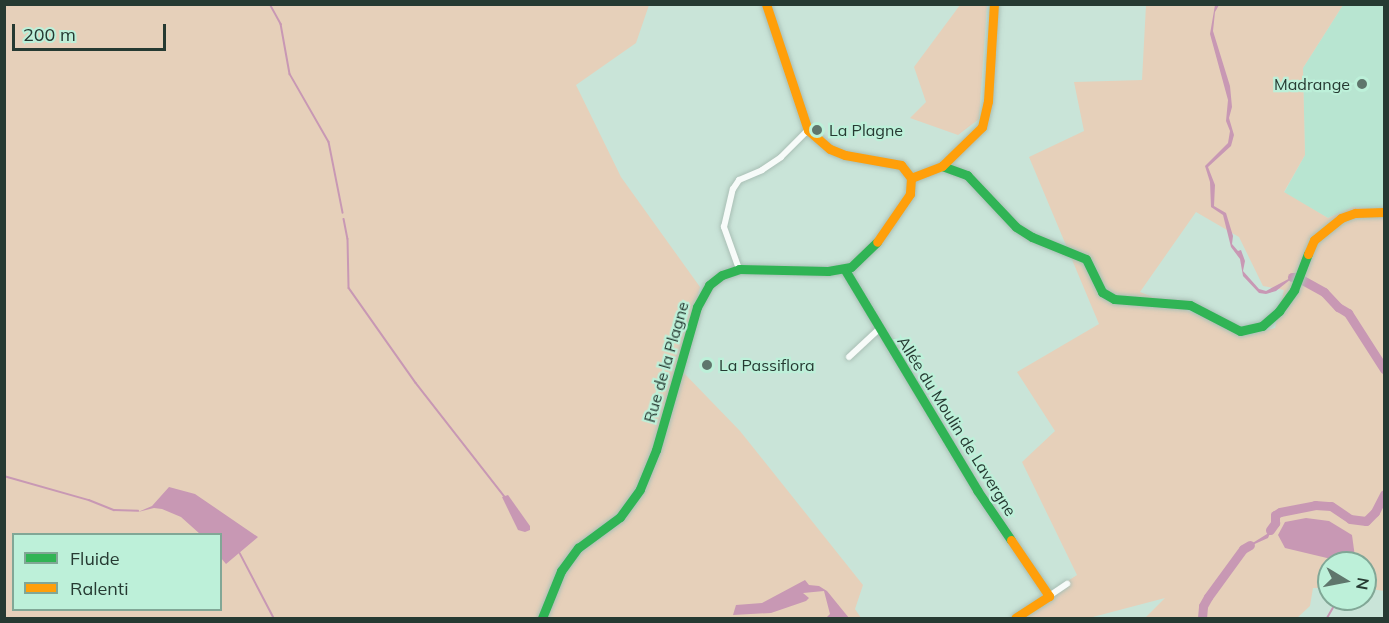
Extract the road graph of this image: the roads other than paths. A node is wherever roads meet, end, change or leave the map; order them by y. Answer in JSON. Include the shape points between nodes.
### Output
{"nodes":[{"id":1,"x":766,"y":4,"type":"edge"},
{"id":2,"x":994,"y":4,"type":"edge"},
{"id":3,"x":808,"y":130,"type":"junction"},
{"id":4,"x":942,"y":166,"type":"junction"},
{"id":5,"x":911,"y":178,"type":"junction"},
{"id":6,"x":1384,"y":212,"type":"edge"},
{"id":7,"x":739,"y":268,"type":"junction"},
{"id":8,"x":845,"y":270,"type":"junction"},
{"id":9,"x":879,"y":329,"type":"junction"},
{"id":10,"x":849,"y":357,"type":"dead end"},
{"id":11,"x":1067,"y":585,"type":"dead end"},
{"id":12,"x":1049,"y":596,"type":"junction"},
{"id":13,"x":542,"y":618,"type":"edge"},
{"id":14,"x":1015,"y":618,"type":"edge"}],
"edges":[{"from":1,"to":3,"type":"street"},
{"from":2,"to":4,"type":"street","via":[[982,127]]},
{"from":3,"to":5,"type":"street","via":[[830,149],[895,163],[907,170]]},
{"from":3,"to":7,"type":"street","via":[[781,157],[739,180],[733,189],[724,227]]},
{"from":4,"to":5,"type":"street"},
{"from":4,"to":6,"type":"street","via":[[967,175],[1018,228],[1032,237],[1086,258],[1102,292],[1114,299],[1180,303],[1240,331],[1262,326],[1279,311],[1300,278],[1314,240],[1325,230],[1355,213]]},
{"from":5,"to":8,"type":"street","via":[[910,194],[878,241],[859,262]]},
{"from":7,"to":8,"type":"street","name":"Rue de la Plagne"},
{"from":7,"to":13,"type":"street","name":"Rue de la Plagne","via":[[715,279],[700,298],[656,450],[640,489],[620,517],[572,555],[561,571]]},
{"from":8,"to":9,"type":"street","name":"Allée du Moulin de Lavergne"},
{"from":9,"to":10,"type":"street"},
{"from":9,"to":12,"type":"street","name":"Allée du Moulin de Lavergne","via":[[977,490]]},
{"from":11,"to":12,"type":"street"},
{"from":12,"to":14,"type":"street"}]}
